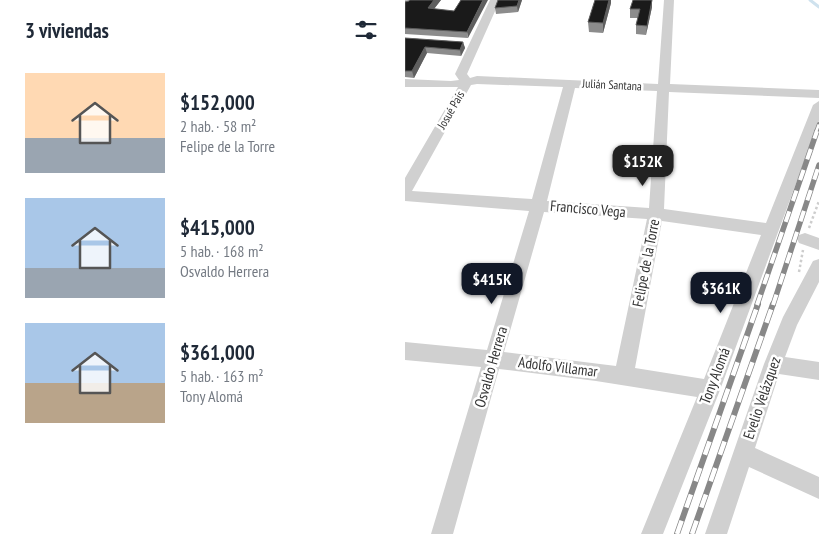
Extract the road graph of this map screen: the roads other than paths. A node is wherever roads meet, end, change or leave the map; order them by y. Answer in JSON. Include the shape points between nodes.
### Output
{"nodes":[{"id":1,"x":495,"y":0,"type":"edge"},
{"id":2,"x":669,"y":0,"type":"edge"},
{"id":3,"x":467,"y":82,"type":"junction"},
{"id":4,"x":405,"y":83,"type":"edge"},
{"id":5,"x":570,"y":83,"type":"junction"},
{"id":6,"x":664,"y":87,"type":"junction"},
{"id":7,"x":819,"y":94,"type":"edge"},
{"id":8,"x":819,"y":105,"type":"edge"},
{"id":9,"x":405,"y":191,"type":"edge"},
{"id":10,"x":405,"y":196,"type":"edge"},
{"id":11,"x":538,"y":205,"type":"junction"},
{"id":12,"x":656,"y":214,"type":"junction"},
{"id":13,"x":770,"y":230,"type":"junction"},
{"id":14,"x":819,"y":266,"type":"edge"},
{"id":15,"x":405,"y":351,"type":"edge"},
{"id":16,"x":494,"y":359,"type":"junction"},
{"id":17,"x":773,"y":364,"type":"junction"},
{"id":18,"x":819,"y":371,"type":"edge"},
{"id":19,"x":624,"y":375,"type":"junction"},
{"id":20,"x":711,"y":390,"type":"junction"},
{"id":21,"x":743,"y":452,"type":"junction"},
{"id":22,"x":819,"y":488,"type":"edge"},
{"id":23,"x":442,"y":534,"type":"edge"},
{"id":24,"x":653,"y":534,"type":"edge"},
{"id":25,"x":716,"y":534,"type":"edge"}],
"edges":[{"from":1,"to":3,"type":"street","name":"Josué País","via":[[470,43],[461,74]]},
{"from":2,"to":6,"type":"street","name":"Felipe de la Torre"},
{"from":3,"to":4,"type":"street","name":"Julián Santana","via":[[451,85]]},
{"from":3,"to":5,"type":"street","name":"Julián Santana"},
{"from":3,"to":9,"type":"street","name":"Josué País"},
{"from":5,"to":6,"type":"street","name":"Julián Santana"},
{"from":5,"to":11,"type":"street","name":"Osvaldo Herrera"},
{"from":6,"to":7,"type":"street","name":"Julián Santana"},
{"from":6,"to":12,"type":"street","name":"Felipe de la Torre"},
{"from":8,"to":13,"type":"street","name":"Tony Alomá"},
{"from":10,"to":11,"type":"street","name":"Francisco Vega"},
{"from":11,"to":12,"type":"street","name":"Francisco Vega"},
{"from":11,"to":16,"type":"street","name":"Osvaldo Herrera"},
{"from":12,"to":13,"type":"street","name":"Francisco Vega"},
{"from":12,"to":19,"type":"street","name":"Felipe de la Torre"},
{"from":13,"to":20,"type":"street","name":"Tony Alomá"},
{"from":14,"to":17,"type":"street","name":"Evelio Velázquez","via":[[789,323]]},
{"from":15,"to":16,"type":"street","name":"Adolfo Villamar"},
{"from":16,"to":19,"type":"street","name":"Adolfo Villamar"},
{"from":16,"to":23,"type":"street","name":"Osvaldo Herrera"},
{"from":17,"to":18,"type":"street"},
{"from":17,"to":21,"type":"street","name":"Evelio Velázquez"},
{"from":19,"to":20,"type":"street","name":"Adolfo Villamar"},
{"from":20,"to":24,"type":"street","name":"Tony Alomá"},
{"from":21,"to":22,"type":"street"},
{"from":21,"to":25,"type":"street","name":"Evelio Velázquez"}]}
